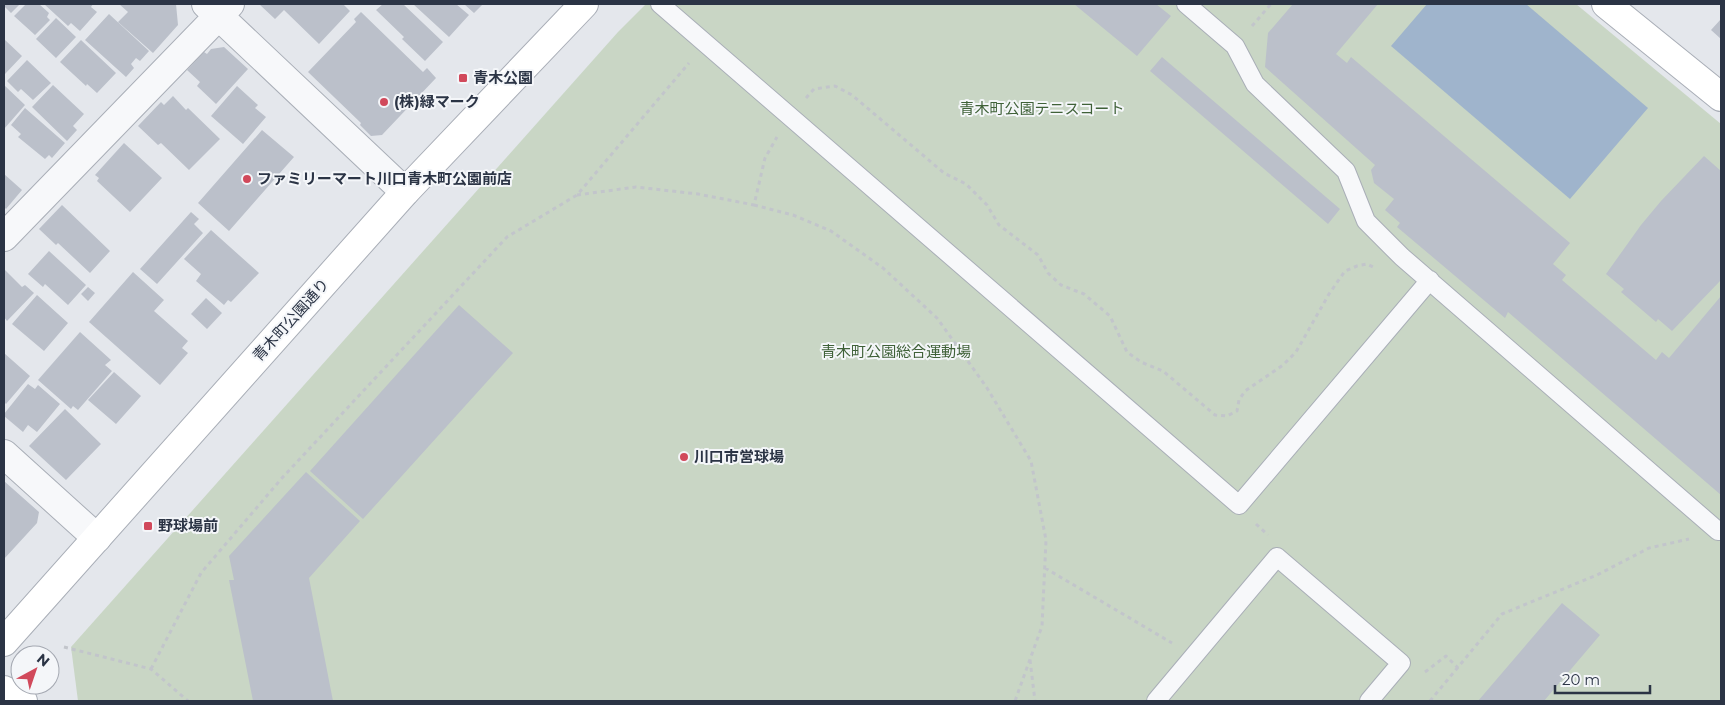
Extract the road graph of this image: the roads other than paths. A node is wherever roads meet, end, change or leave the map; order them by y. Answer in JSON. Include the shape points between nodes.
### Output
{"nodes":[{"id":1,"x":584,"y":4,"type":"edge"},
{"id":2,"x":660,"y":4,"type":"edge"},
{"id":3,"x":1186,"y":4,"type":"edge"},
{"id":4,"x":1606,"y":4,"type":"edge"},
{"id":5,"x":218,"y":8,"type":"edge"},
{"id":6,"x":1721,"y":97,"type":"edge"},
{"id":7,"x":405,"y":192,"type":"junction"},
{"id":8,"x":4,"y":237,"type":"edge"},
{"id":9,"x":1430,"y":280,"type":"junction"},
{"id":10,"x":4,"y":454,"type":"edge"},
{"id":11,"x":1720,"y":531,"type":"edge"},
{"id":12,"x":97,"y":538,"type":"junction"},
{"id":13,"x":4,"y":642,"type":"edge"},
{"id":14,"x":4,"y":690,"type":"edge"},
{"id":15,"x":23,"y":701,"type":"edge"},
{"id":16,"x":1156,"y":701,"type":"edge"},
{"id":17,"x":1369,"y":701,"type":"edge"}],
"edges":[{"from":1,"to":7,"type":"street","name":"青木町公園通り"},
{"from":2,"to":9,"type":"lane","via":[[1239,505]]},
{"from":3,"to":9,"type":"lane","via":[[1235,46],[1255,84],[1346,171],[1366,221]]},
{"from":4,"to":6,"type":"street"},
{"from":5,"to":7,"type":"street"},
{"from":5,"to":8,"type":"street"},
{"from":7,"to":12,"type":"street","name":"青木町公園通り"},
{"from":9,"to":11,"type":"lane"},
{"from":10,"to":12,"type":"street"},
{"from":12,"to":13,"type":"street","name":"青木町公園通り"},
{"from":14,"to":15,"type":"street"},
{"from":16,"to":17,"type":"lane","via":[[1277,557],[1401,663]]}]}
